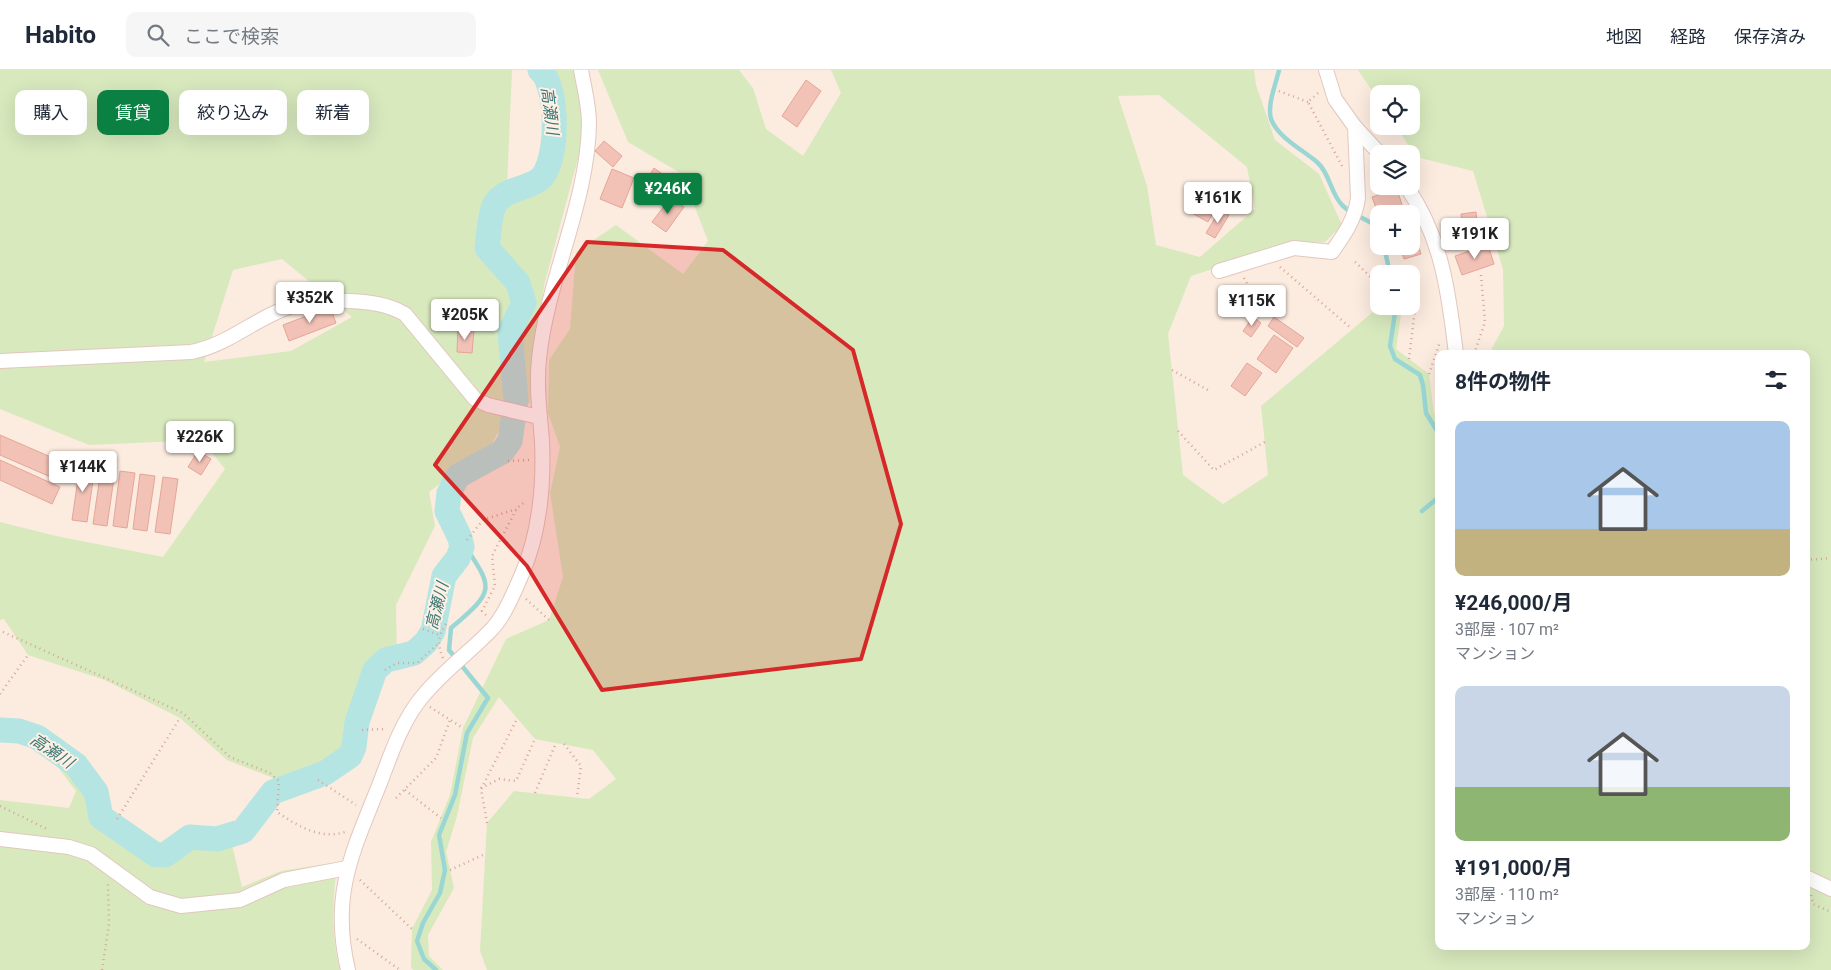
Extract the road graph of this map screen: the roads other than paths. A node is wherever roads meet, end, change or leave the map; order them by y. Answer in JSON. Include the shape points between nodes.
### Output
{"nodes":[{"id":1,"x":581,"y":70,"type":"edge"},
{"id":2,"x":1326,"y":70,"type":"edge"},
{"id":3,"x":1355,"y":128,"type":"junction"},
{"id":4,"x":1371,"y":145,"type":"edge"},
{"id":5,"x":1411,"y":195,"type":"edge"},
{"id":6,"x":1219,"y":271,"type":"dead end"},
{"id":7,"x":1455,"y":350,"type":"edge"},
{"id":8,"x":0,"y":361,"type":"edge"},
{"id":9,"x":538,"y":417,"type":"junction"},
{"id":10,"x":0,"y":838,"type":"edge"},
{"id":11,"x":352,"y":873,"type":"junction"},
{"id":12,"x":1810,"y":884,"type":"edge"},
{"id":13,"x":1831,"y":890,"type":"edge"},
{"id":14,"x":348,"y":970,"type":"edge"}],
"edges":[{"from":1,"to":9,"type":"street","via":[[589,121],[588,141],[580,188],[542,341]]},
{"from":2,"to":3,"type":"street","via":[[1335,99]]},
{"from":3,"to":4,"type":"street"},
{"from":3,"to":6,"type":"street","via":[[1357,208],[1351,224],[1332,252],[1294,248]]},
{"from":5,"to":7,"type":"street","via":[[1424,216],[1444,266]]},
{"from":8,"to":9,"type":"street","via":[[191,352],[209,349],[291,306],[330,300],[375,303],[405,314],[475,399]]},
{"from":9,"to":11,"type":"street","via":[[542,476],[533,546],[493,628],[446,669],[407,720],[362,826]]},
{"from":10,"to":11,"type":"street","via":[[69,846],[91,854],[150,897],[181,906],[240,900],[284,880]]},
{"from":11,"to":14,"type":"street","via":[[342,895],[342,928]]},
{"from":12,"to":13,"type":"street"}]}
